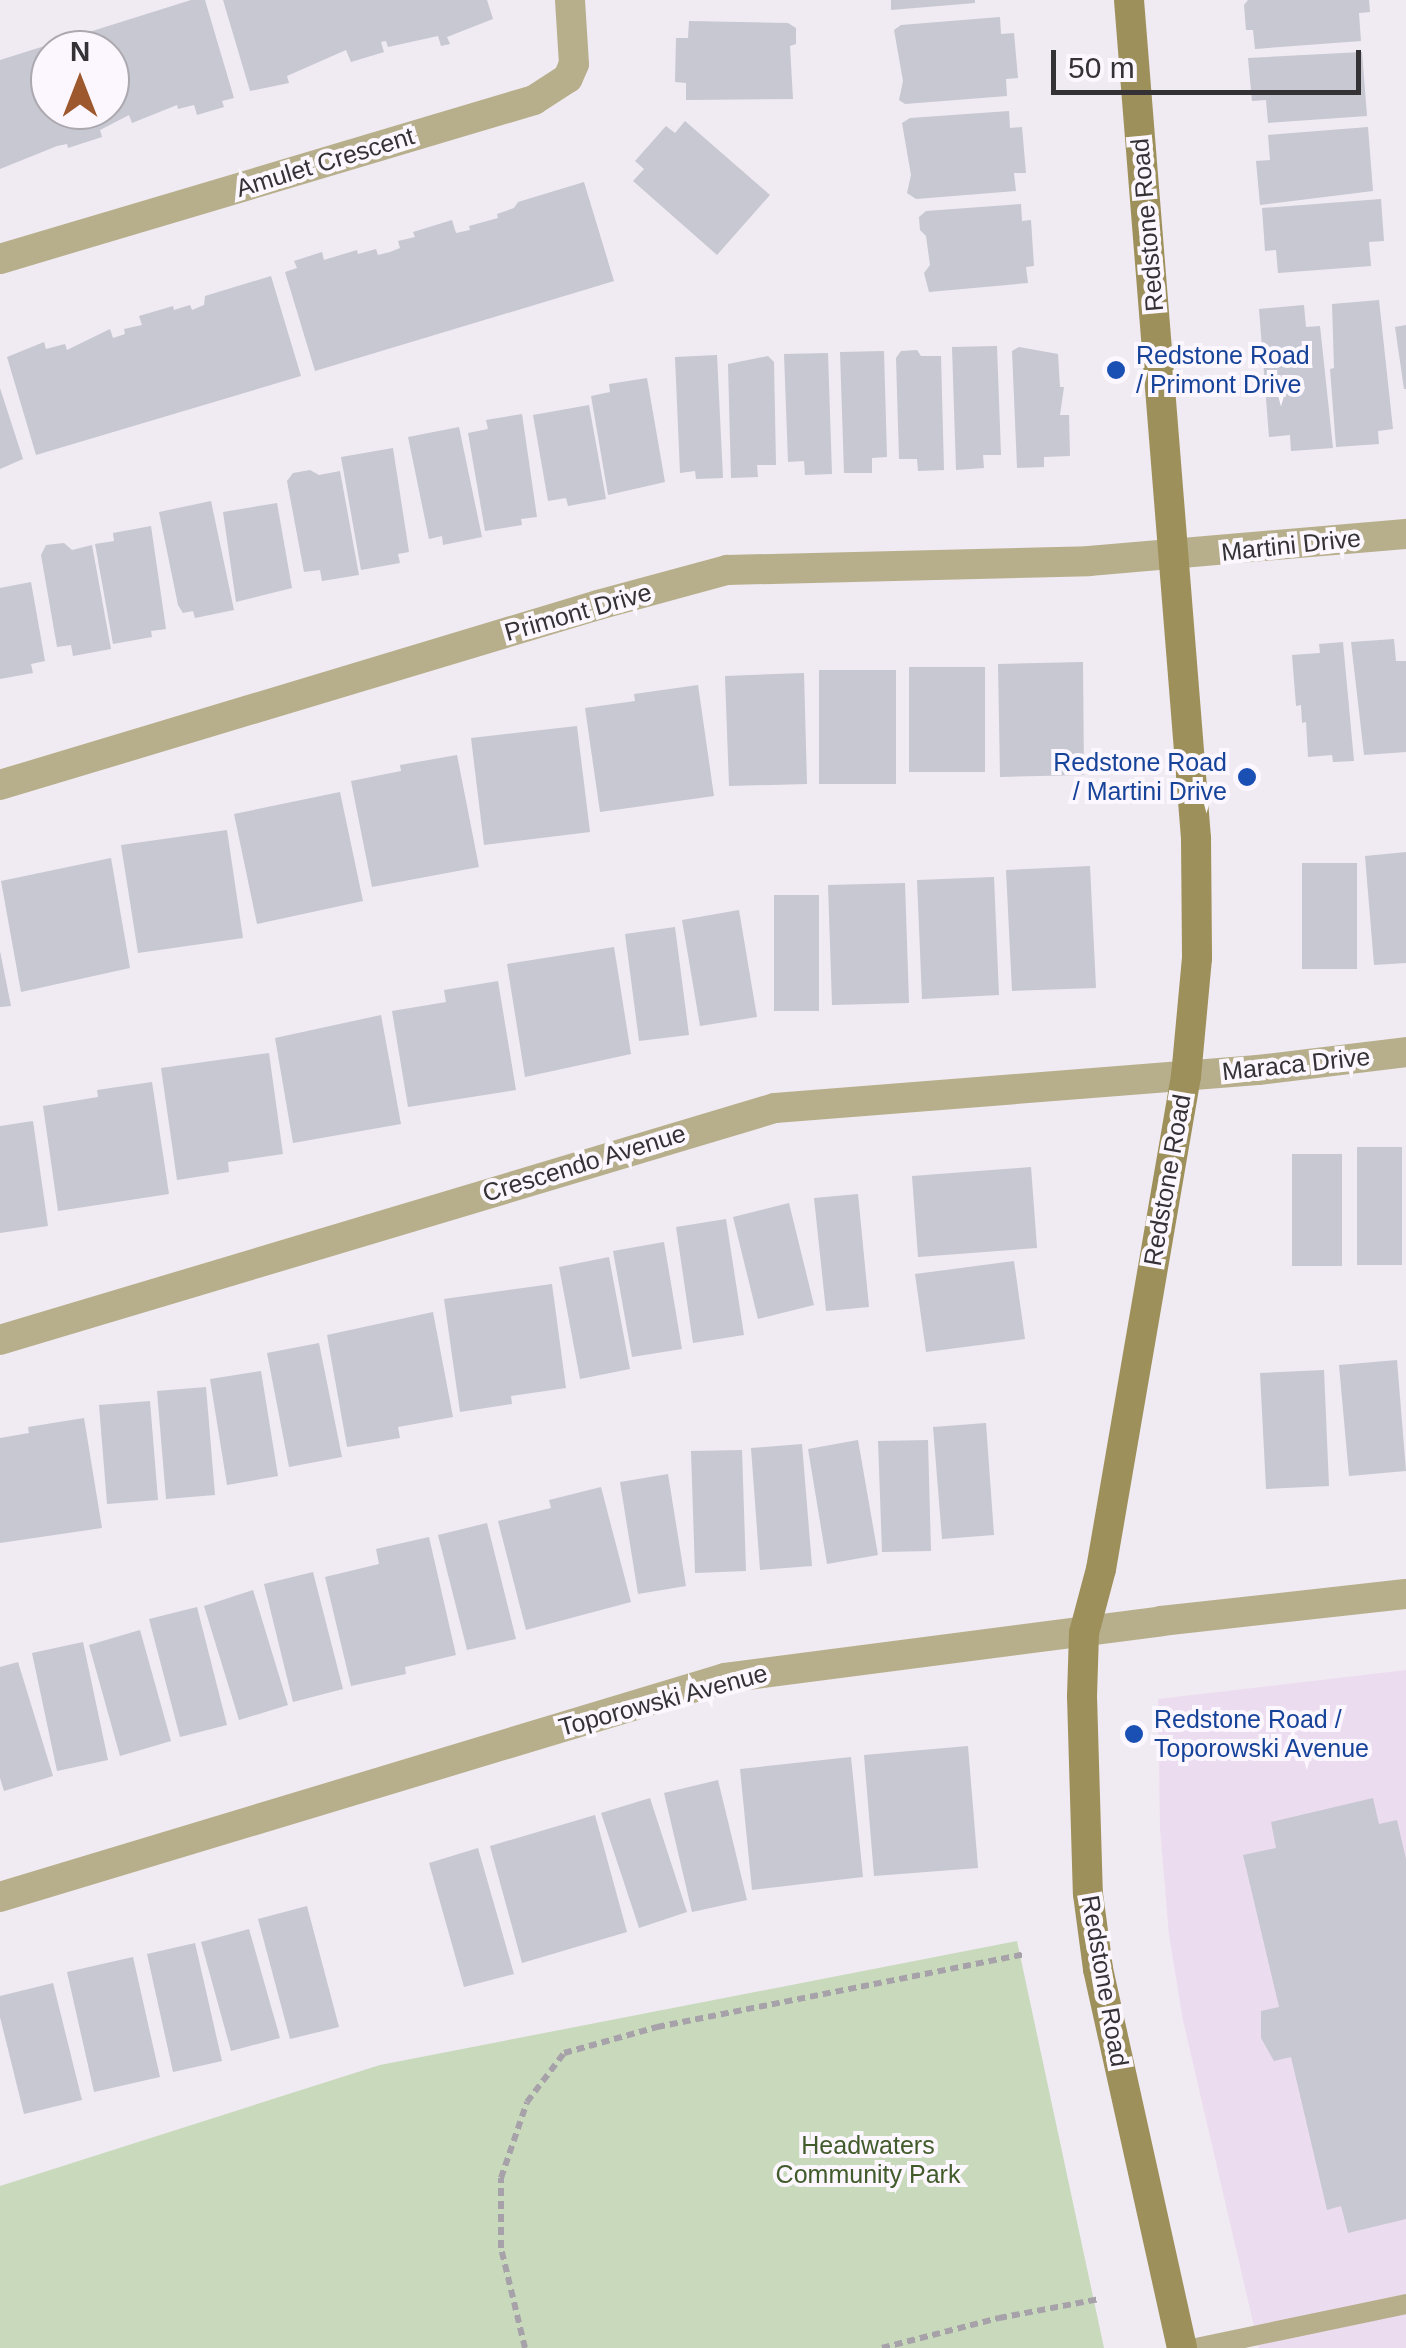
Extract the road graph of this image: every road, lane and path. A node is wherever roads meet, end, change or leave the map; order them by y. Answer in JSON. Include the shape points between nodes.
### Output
{"nodes":[{"id":1,"x":570,"y":0,"type":"edge"},
{"id":2,"x":1129,"y":0,"type":"edge"},
{"id":3,"x":0,"y":259,"type":"edge"},
{"id":4,"x":1406,"y":534,"type":"edge"},
{"id":5,"x":1175,"y":555,"type":"junction"},
{"id":6,"x":0,"y":784,"type":"edge"},
{"id":7,"x":1406,"y":1052,"type":"edge"},
{"id":8,"x":1186,"y":1076,"type":"junction"},
{"id":9,"x":0,"y":1340,"type":"edge"},
{"id":10,"x":1406,"y":1594,"type":"edge"},
{"id":11,"x":1084,"y":1633,"type":"junction"},
{"id":12,"x":0,"y":1896,"type":"edge"},
{"id":13,"x":1025,"y":1954,"type":"dead end"},
{"id":14,"x":1100,"y":2299,"type":"dead end"},
{"id":15,"x":1406,"y":2304,"type":"edge"},
{"id":16,"x":524,"y":2348,"type":"edge"},
{"id":17,"x":882,"y":2348,"type":"edge"},
{"id":18,"x":1182,"y":2348,"type":"edge"},
{"id":19,"x":1196,"y":2348,"type":"edge"}],
"edges":[{"from":1,"to":3,"type":"street","name":"Amulet Crescent","via":[[574,64],[568,78],[534,100]]},
{"from":2,"to":5,"type":"street","name":"Redstone Road"},
{"from":4,"to":5,"type":"street","name":"Martini Drive"},
{"from":5,"to":6,"type":"street","name":"Primont Drive","via":[[727,570]]},
{"from":5,"to":8,"type":"street","name":"Redstone Road","via":[[1199,898]]},
{"from":7,"to":8,"type":"street","name":"Maraca Drive"},
{"from":8,"to":9,"type":"street","name":"Crescendo Avenue","via":[[775,1108]]},
{"from":8,"to":11,"type":"street","name":"Redstone Road","via":[[1101,1569]]},
{"from":10,"to":11,"type":"street","name":"Toporowski Avenue"},
{"from":11,"to":12,"type":"street","name":"Toporowski Avenue","via":[[725,1678]]},
{"from":11,"to":18,"type":"street","name":"Redstone Road","via":[[1088,1878],[1098,1969]]},
{"from":13,"to":16,"type":"path","via":[[657,2027],[564,2054],[527,2102],[501,2178],[501,2248]]},
{"from":14,"to":17,"type":"path"},
{"from":15,"to":19,"type":"lane"}]}
